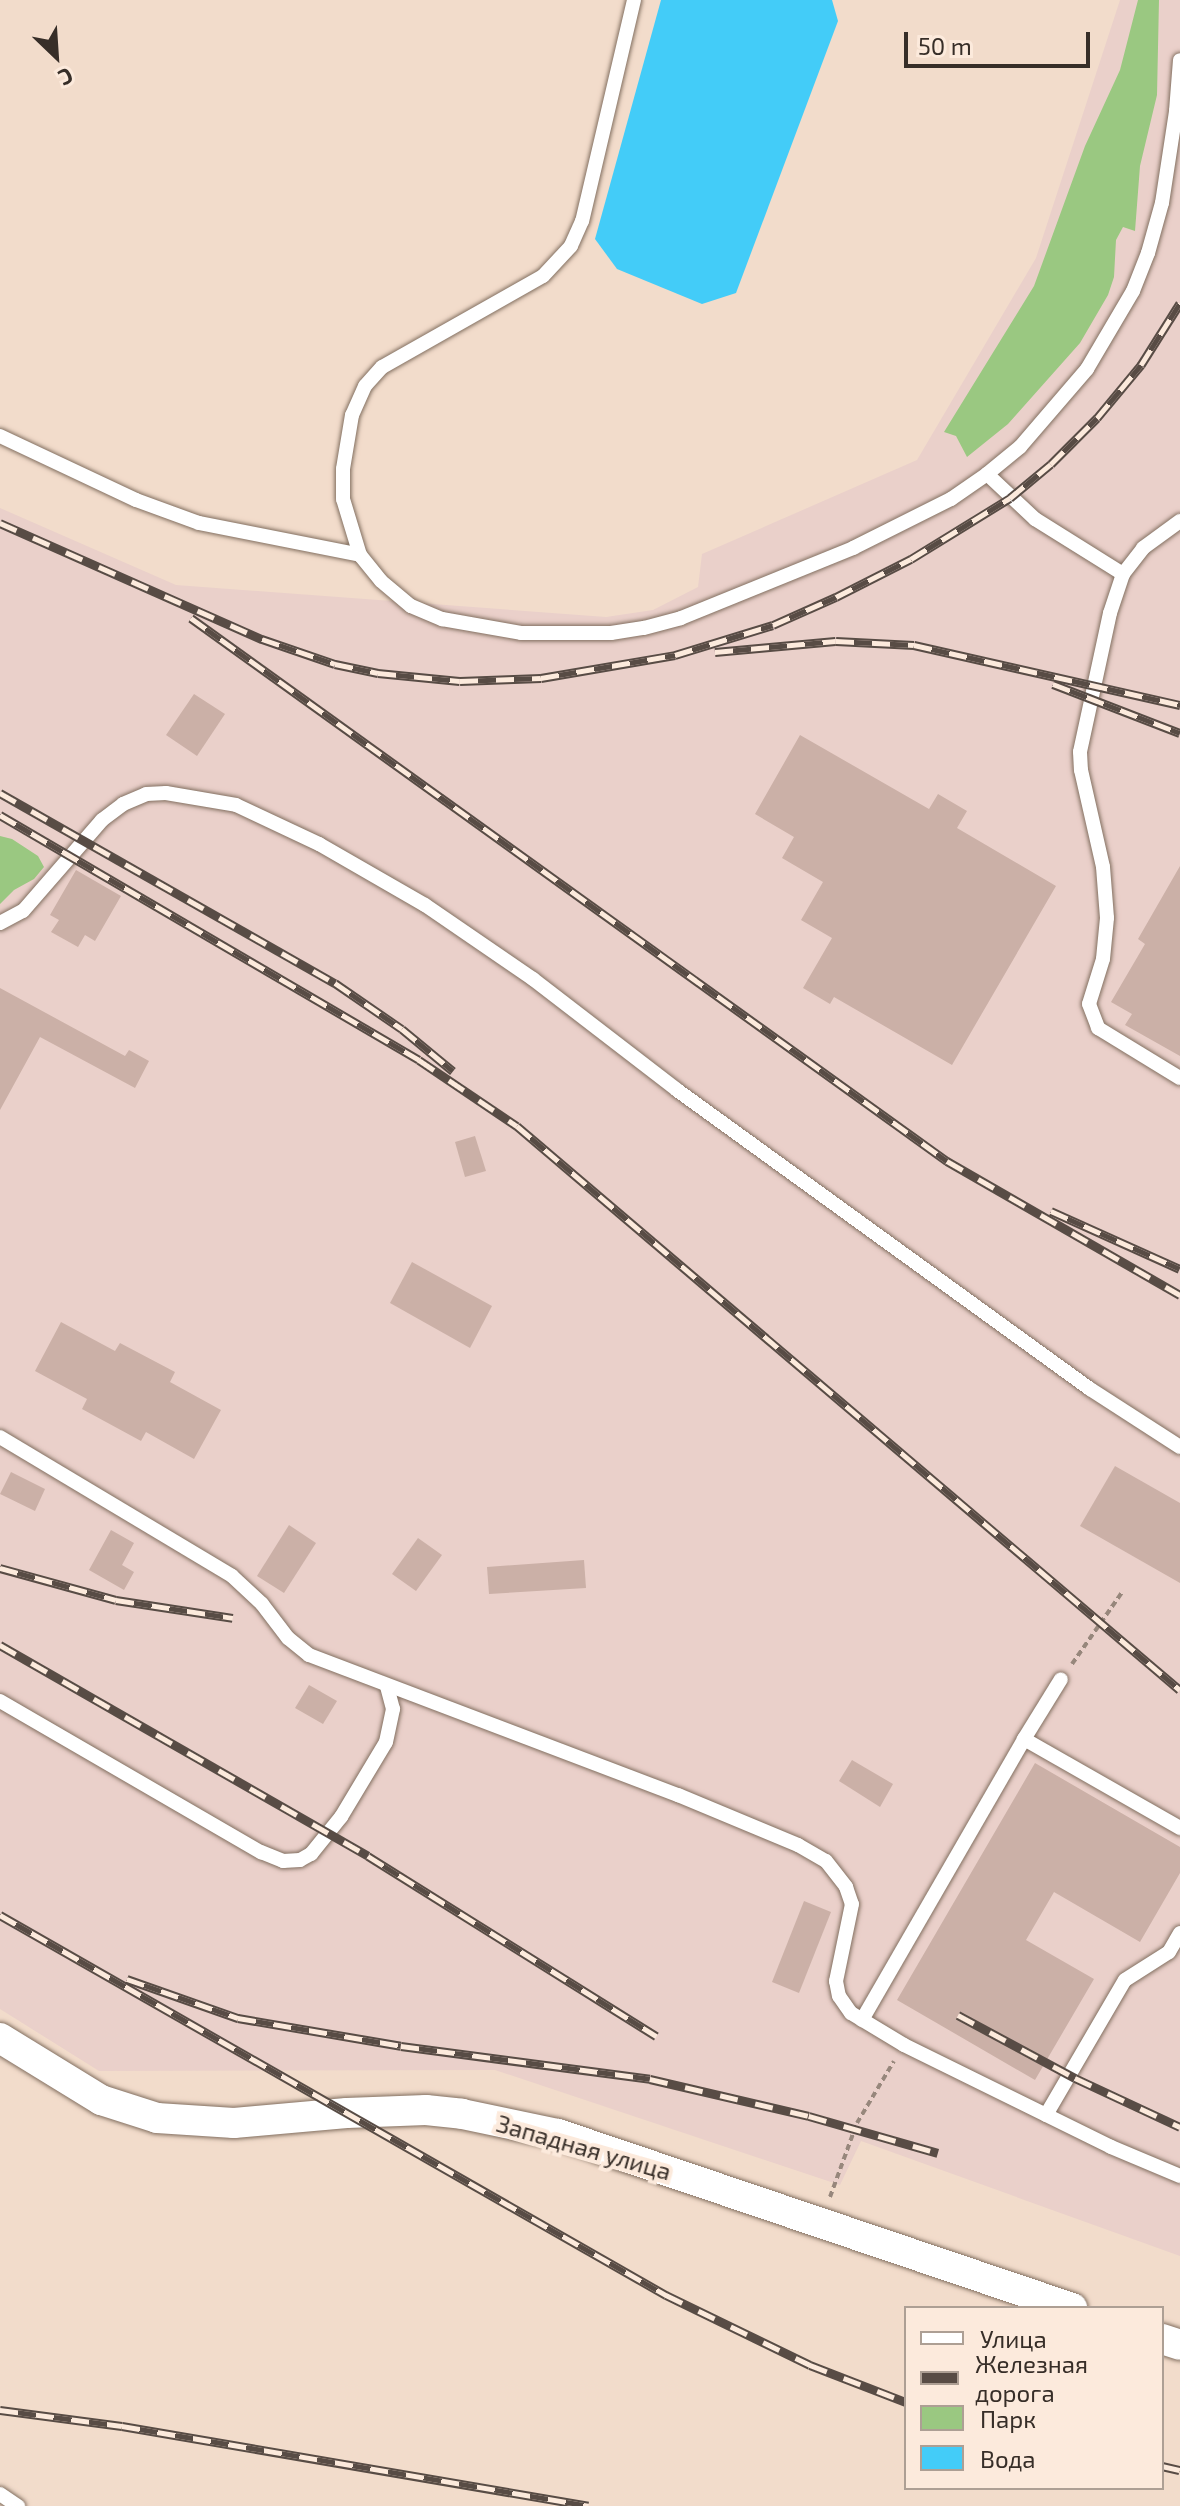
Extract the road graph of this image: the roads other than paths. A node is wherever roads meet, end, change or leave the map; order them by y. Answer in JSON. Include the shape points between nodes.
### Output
{"nodes":[{"id":1,"x":634,"y":0,"type":"edge"},
{"id":2,"x":1180,"y":60,"type":"edge"},
{"id":3,"x":0,"y":436,"type":"edge"},
{"id":4,"x":987,"y":474,"type":"junction"},
{"id":5,"x":1180,"y":521,"type":"edge"},
{"id":6,"x":360,"y":555,"type":"junction"},
{"id":7,"x":1123,"y":574,"type":"junction"},
{"id":8,"x":0,"y":923,"type":"edge"},
{"id":9,"x":1180,"y":1078,"type":"edge"},
{"id":10,"x":0,"y":1437,"type":"edge"},
{"id":11,"x":1180,"y":1447,"type":"edge"},
{"id":12,"x":1061,"y":1679,"type":"road end"},
{"id":13,"x":387,"y":1687,"type":"junction"},
{"id":14,"x":0,"y":1701,"type":"edge"},
{"id":15,"x":1024,"y":1739,"type":"junction"},
{"id":16,"x":1180,"y":1828,"type":"edge"},
{"id":17,"x":1180,"y":1933,"type":"edge"},
{"id":18,"x":862,"y":2020,"type":"junction"},
{"id":19,"x":0,"y":2038,"type":"edge"},
{"id":20,"x":1046,"y":2115,"type":"junction"},
{"id":21,"x":1180,"y":2176,"type":"edge"},
{"id":22,"x":1066,"y":2306,"type":"edge"},
{"id":23,"x":0,"y":2494,"type":"edge"},
{"id":24,"x":18,"y":2506,"type":"edge"}],
"edges":[{"from":1,"to":6,"type":"lane","via":[[582,221],[571,246],[543,276],[415,345],[365,386],[352,415],[343,469],[343,499]]},
{"from":2,"to":4,"type":"lane","via":[[1162,203],[1133,291],[1087,369],[1020,447]]},
{"from":3,"to":6,"type":"lane","via":[[122,494],[199,523]]},
{"from":4,"to":6,"type":"lane","via":[[951,499],[853,548],[681,618],[611,633],[521,633],[442,619],[411,606]]},
{"from":4,"to":7,"type":"lane","via":[[1035,519]]},
{"from":5,"to":7,"type":"lane","via":[[1143,548]]},
{"from":7,"to":9,"type":"lane","via":[[1080,752],[1103,867],[1107,918],[1103,959],[1089,1004],[1098,1028]]},
{"from":8,"to":11,"type":"lane","via":[[23,911],[102,820],[123,804],[166,793],[236,805],[319,844],[425,905],[1077,1380]]},
{"from":10,"to":13,"type":"lane","via":[[232,1576],[309,1655]]},
{"from":12,"to":15,"type":"lane"},
{"from":13,"to":14,"type":"lane","via":[[393,1709],[386,1742],[341,1817],[311,1854],[283,1861]]},
{"from":13,"to":18,"type":"lane","via":[[678,1795],[826,1861],[852,1904],[836,1981],[839,1996]]},
{"from":15,"to":16,"type":"lane"},
{"from":15,"to":18,"type":"lane"},
{"from":17,"to":20,"type":"lane","via":[[1169,1952],[1125,1980]]},
{"from":18,"to":20,"type":"lane"},
{"from":19,"to":22,"type":"street","name":"Западная улица","via":[[101,2100],[157,2118],[234,2123],[426,2110],[558,2134]]},
{"from":20,"to":21,"type":"lane"},
{"from":23,"to":24,"type":"lane"}]}
